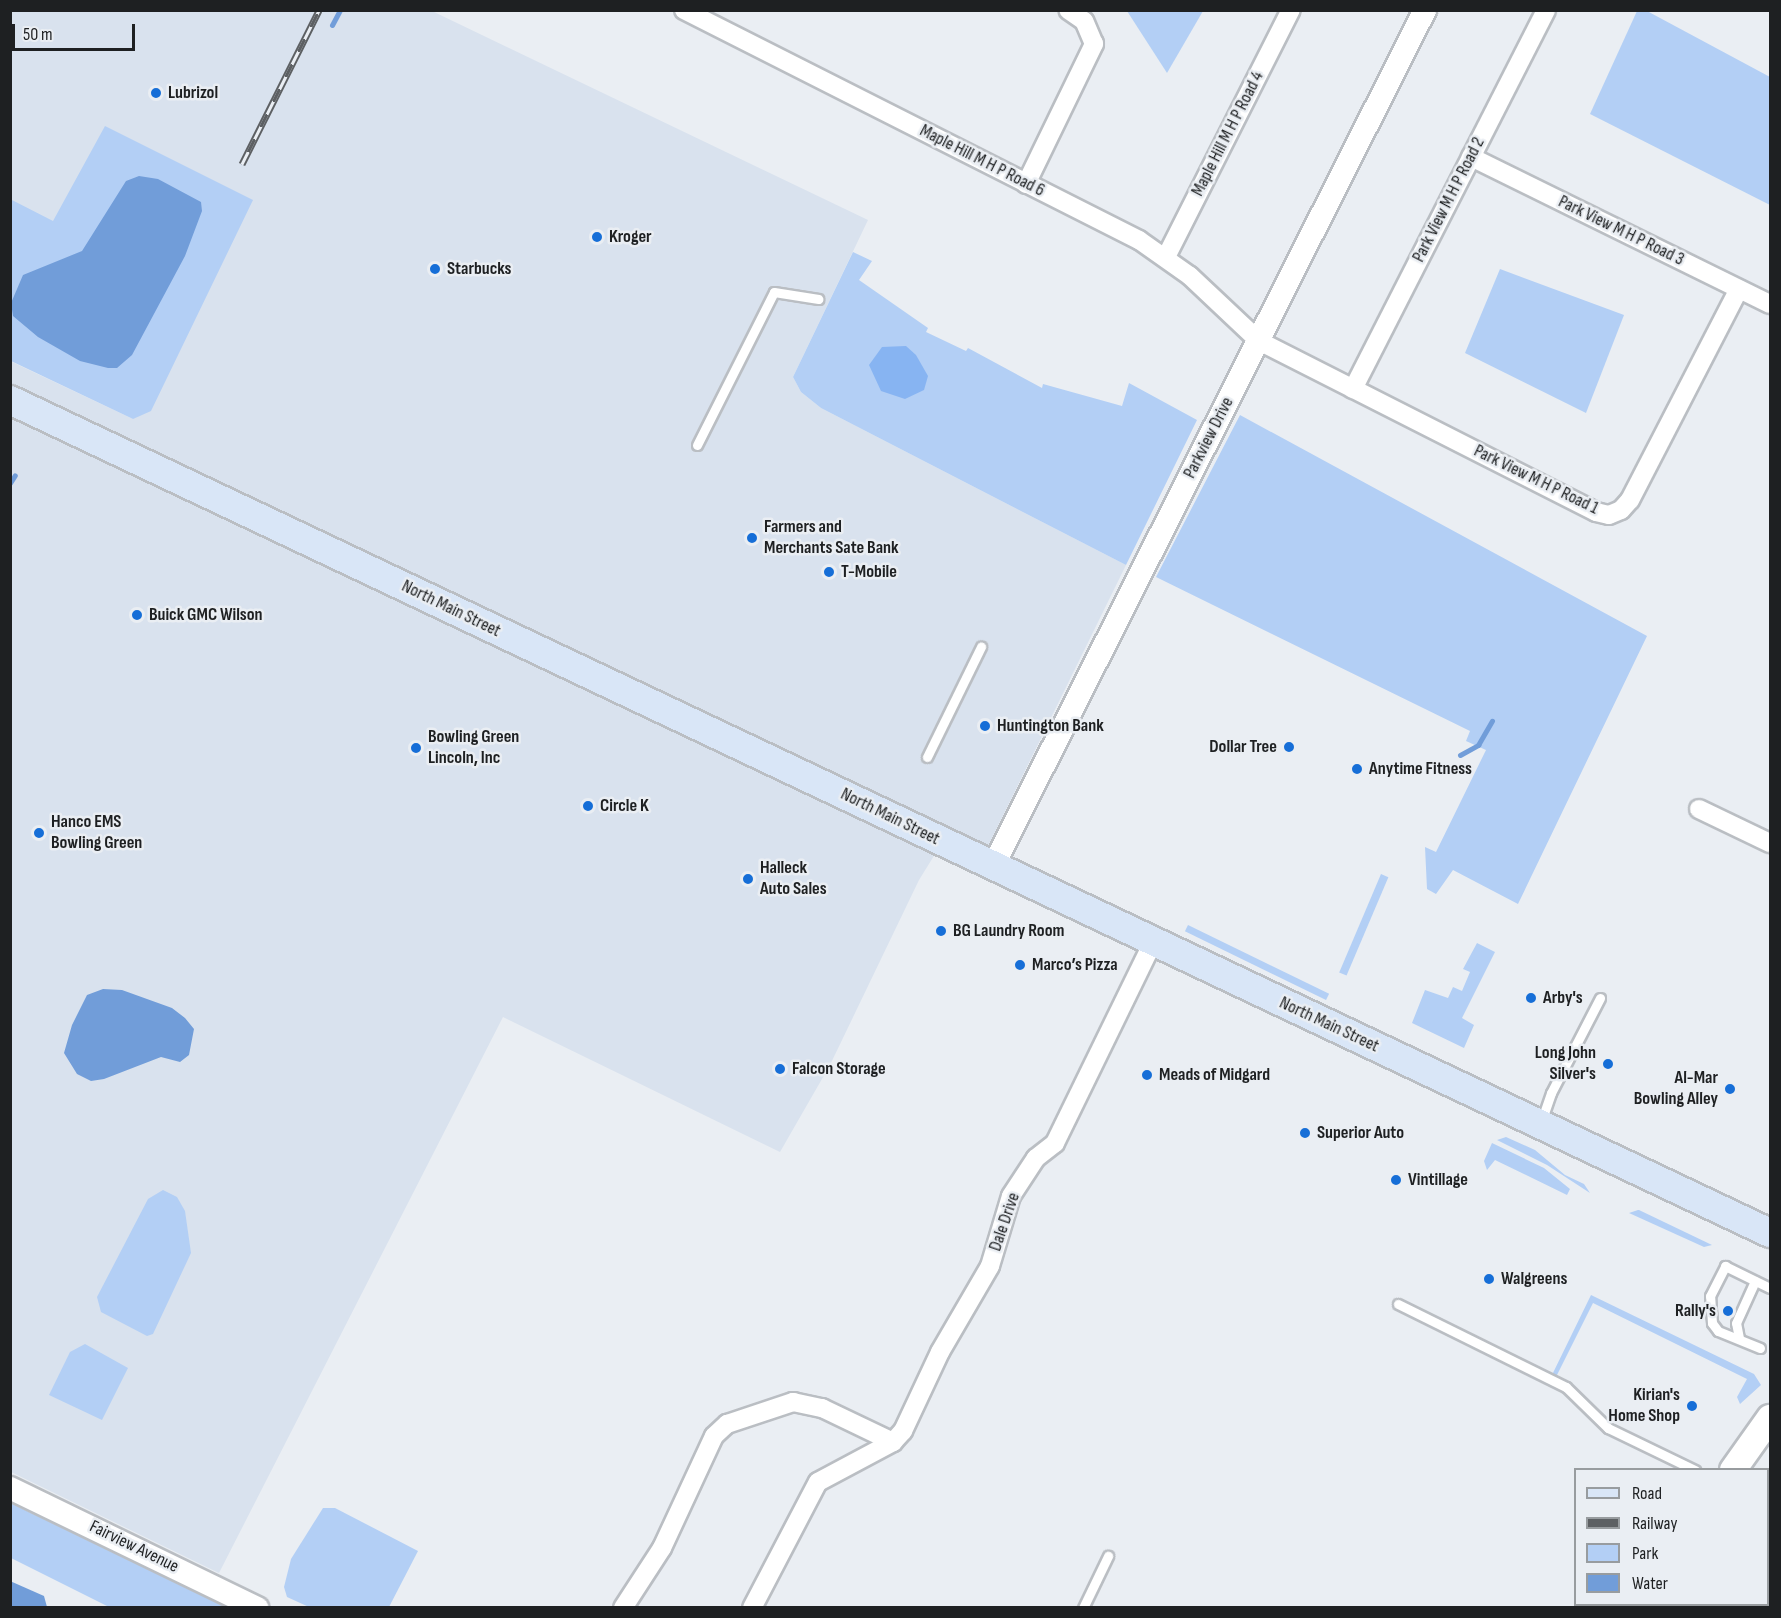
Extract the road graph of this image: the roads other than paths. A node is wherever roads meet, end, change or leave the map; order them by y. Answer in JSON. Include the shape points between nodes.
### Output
{"nodes":[{"id":1,"x":684,"y":10,"type":"edge"},
{"id":2,"x":1068,"y":10,"type":"edge"},
{"id":3,"x":1291,"y":10,"type":"edge"},
{"id":4,"x":1425,"y":10,"type":"edge"},
{"id":5,"x":1546,"y":10,"type":"edge"},
{"id":6,"x":1471,"y":157,"type":"junction"},
{"id":7,"x":1026,"y":183,"type":"junction"},
{"id":8,"x":1166,"y":257,"type":"junction"},
{"id":9,"x":1739,"y":289,"type":"junction"},
{"id":10,"x":818,"y":299,"type":"dead end"},
{"id":11,"x":1770,"y":304,"type":"edge"},
{"id":12,"x":1260,"y":341,"type":"junction"},
{"id":13,"x":1353,"y":389,"type":"junction"},
{"id":14,"x":10,"y":400,"type":"edge"},
{"id":15,"x":698,"y":445,"type":"dead end"},
{"id":16,"x":981,"y":647,"type":"dead end"},
{"id":17,"x":927,"y":757,"type":"dead end"},
{"id":18,"x":1699,"y":809,"type":"dead end"},
{"id":19,"x":1770,"y":843,"type":"edge"},
{"id":20,"x":993,"y":866,"type":"junction"},
{"id":21,"x":1153,"y":942,"type":"junction"},
{"id":22,"x":1600,"y":998,"type":"dead end"},
{"id":23,"x":1540,"y":1124,"type":"junction"},
{"id":24,"x":1769,"y":1229,"type":"edge"},
{"id":25,"x":1755,"y":1281,"type":"junction"},
{"id":26,"x":1770,"y":1288,"type":"edge"},
{"id":27,"x":1398,"y":1304,"type":"dead end"},
{"id":28,"x":1738,"y":1338,"type":"junction"},
{"id":29,"x":1760,"y":1348,"type":"dead end"},
{"id":30,"x":1770,"y":1418,"type":"edge"},
{"id":31,"x":893,"y":1442,"type":"junction"},
{"id":32,"x":1691,"y":1468,"type":"edge"},
{"id":33,"x":1734,"y":1468,"type":"edge"},
{"id":34,"x":10,"y":1488,"type":"edge"},
{"id":35,"x":1108,"y":1556,"type":"dead end"},
{"id":36,"x":257,"y":1608,"type":"edge"},
{"id":37,"x":623,"y":1608,"type":"edge"},
{"id":38,"x":752,"y":1608,"type":"edge"},
{"id":39,"x":1083,"y":1608,"type":"edge"}],
"edges":[{"from":1,"to":7,"type":"street","name":"Maple Hill M H P Road 6"},
{"from":2,"to":7,"type":"street","via":[[1084,21],[1094,44]]},
{"from":3,"to":8,"type":"street","name":"Maple Hill M H P Road 4"},
{"from":4,"to":12,"type":"street","name":"Parkview Drive"},
{"from":5,"to":6,"type":"street","name":"Park View M H P Road 2"},
{"from":6,"to":9,"type":"street","name":"Park View M H P Road 3"},
{"from":6,"to":13,"type":"street","name":"Park View M H P Road 2"},
{"from":7,"to":8,"type":"street","name":"Maple Hill M H P Road 6"},
{"from":8,"to":12,"type":"street","name":"Maple Hill M H P Road 6"},
{"from":9,"to":11,"type":"street","name":"Park View M H P Road 3"},
{"from":9,"to":13,"type":"street","name":"Park View M H P Road 1","via":[[1630,500],[1609,515],[1596,512]]},
{"from":10,"to":15,"type":"lane","via":[[774,292]]},
{"from":12,"to":13,"type":"street","name":"Park View M H P Road 1"},
{"from":12,"to":20,"type":"street","name":"Parkview Drive"},
{"from":14,"to":20,"type":"main road","name":"North Main Street"},
{"from":16,"to":17,"type":"lane"},
{"from":18,"to":19,"type":"street"},
{"from":20,"to":21,"type":"main road","name":"North Main Street"},
{"from":21,"to":23,"type":"main road","name":"North Main Street"},
{"from":21,"to":31,"type":"street","name":"Dale Drive","via":[[1055,1143],[1036,1158],[1011,1196],[990,1266],[940,1352],[903,1431]]},
{"from":22,"to":23,"type":"lane","via":[[1551,1093]]},
{"from":23,"to":24,"type":"main road","name":"North Main Street"},
{"from":25,"to":26,"type":"lane"},
{"from":25,"to":28,"type":"lane","via":[[1736,1323]]},
{"from":25,"to":28,"type":"lane","via":[[1725,1266],[1710,1296],[1712,1323],[1723,1334]]},
{"from":27,"to":32,"type":"lane","via":[[1566,1387],[1608,1428]]},
{"from":28,"to":29,"type":"lane"},
{"from":30,"to":33,"type":"main road"},
{"from":31,"to":37,"type":"street","via":[[809,1403],[793,1402],[727,1424],[714,1436],[662,1548]]},
{"from":31,"to":38,"type":"street","name":"Dale Drive","via":[[818,1482]]},
{"from":34,"to":36,"type":"street","name":"Fairview Avenue"},
{"from":35,"to":39,"type":"lane"}]}
